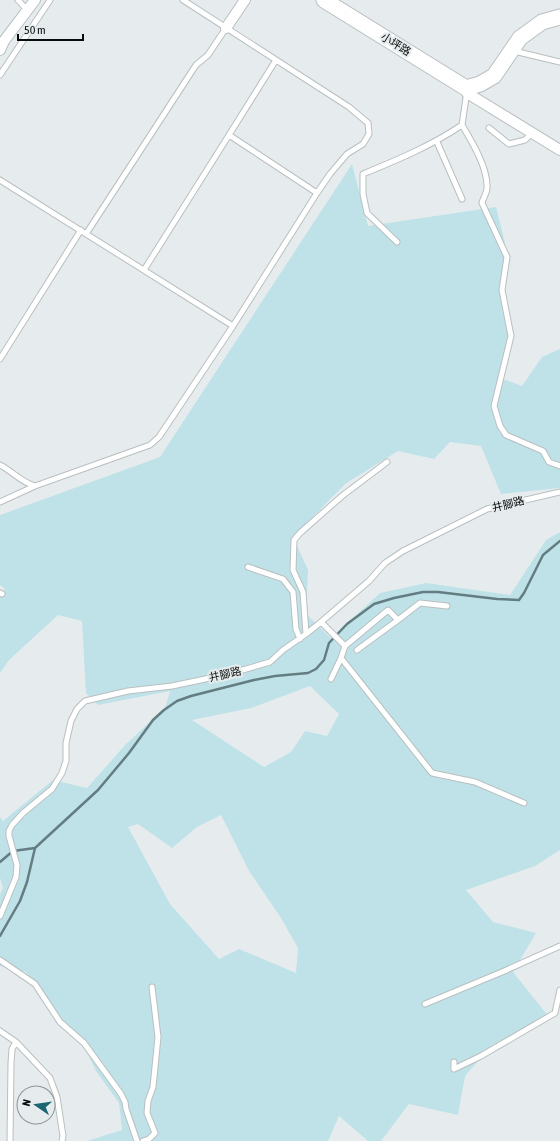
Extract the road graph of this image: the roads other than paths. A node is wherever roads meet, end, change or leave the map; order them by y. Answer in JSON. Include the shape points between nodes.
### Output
{"nodes":[{"id":1,"x":18,"y":0,"type":"edge"},
{"id":2,"x":35,"y":0,"type":"edge"},
{"id":3,"x":50,"y":0,"type":"edge"},
{"id":4,"x":183,"y":0,"type":"edge"},
{"id":5,"x":246,"y":0,"type":"edge"},
{"id":6,"x":324,"y":0,"type":"edge"},
{"id":7,"x":28,"y":11,"type":"junction"},
{"id":8,"x":560,"y":17,"type":"edge"},
{"id":9,"x":226,"y":28,"type":"junction"},
{"id":10,"x":1,"y":42,"type":"edge"},
{"id":11,"x":511,"y":50,"type":"junction"},
{"id":12,"x":276,"y":60,"type":"junction"},
{"id":13,"x":560,"y":62,"type":"edge"},
{"id":14,"x":0,"y":75,"type":"edge"},
{"id":15,"x":466,"y":91,"type":"junction"},
{"id":16,"x":462,"y":125,"type":"junction"},
{"id":17,"x":489,"y":128,"type":"dead end"},
{"id":18,"x":532,"y":133,"type":"junction"},
{"id":19,"x":229,"y":136,"type":"junction"},
{"id":20,"x":437,"y":142,"type":"junction"},
{"id":21,"x":560,"y":150,"type":"edge"},
{"id":22,"x":0,"y":180,"type":"edge"},
{"id":23,"x":317,"y":193,"type":"junction"},
{"id":24,"x":462,"y":199,"type":"dead end"},
{"id":25,"x":81,"y":230,"type":"junction"},
{"id":26,"x":86,"y":234,"type":"junction"},
{"id":27,"x":397,"y":242,"type":"dead end"},
{"id":28,"x":144,"y":270,"type":"junction"},
{"id":29,"x":232,"y":326,"type":"junction"},
{"id":30,"x":0,"y":359,"type":"edge"},
{"id":31,"x":388,"y":462,"type":"dead end"},
{"id":32,"x":0,"y":465,"type":"edge"},
{"id":33,"x":560,"y":466,"type":"edge"},
{"id":34,"x":35,"y":486,"type":"junction"},
{"id":35,"x":560,"y":492,"type":"edge"},
{"id":36,"x":0,"y":502,"type":"edge"},
{"id":37,"x":248,"y":567,"type":"dead end"},
{"id":38,"x":447,"y":606,"type":"dead end"},
{"id":39,"x":398,"y":620,"type":"junction"},
{"id":40,"x":322,"y":622,"type":"junction"},
{"id":41,"x":306,"y":634,"type":"junction"},
{"id":42,"x":300,"y":639,"type":"junction"},
{"id":43,"x":344,"y":646,"type":"junction"},
{"id":44,"x":357,"y":650,"type":"dead end"},
{"id":45,"x":341,"y":658,"type":"junction"},
{"id":46,"x":331,"y":679,"type":"dead end"},
{"id":47,"x":524,"y":803,"type":"dead end"},
{"id":48,"x":0,"y":916,"type":"edge"},
{"id":49,"x":560,"y":946,"type":"edge"},
{"id":50,"x":0,"y":960,"type":"edge"},
{"id":51,"x":152,"y":987,"type":"dead end"},
{"id":52,"x":560,"y":990,"type":"edge"},
{"id":53,"x":425,"y":1004,"type":"dead end"},
{"id":54,"x":0,"y":1031,"type":"edge"},
{"id":55,"x":16,"y":1042,"type":"junction"},
{"id":56,"x":454,"y":1062,"type":"dead end"},
{"id":57,"x":10,"y":1141,"type":"edge"},
{"id":58,"x":62,"y":1141,"type":"edge"},
{"id":59,"x":137,"y":1141,"type":"edge"},
{"id":60,"x":143,"y":1141,"type":"edge"}],
"edges":[{"from":1,"to":7,"type":"lane"},
{"from":2,"to":7,"type":"street"},
{"from":3,"to":14,"type":"lane"},
{"from":4,"to":9,"type":"lane"},
{"from":5,"to":9,"type":"street"},
{"from":6,"to":15,"type":"street","name":"小坪路"},
{"from":7,"to":10,"type":"street"},
{"from":8,"to":11,"type":"street","via":[[542,22],[520,38]]},
{"from":9,"to":12,"type":"lane"},
{"from":9,"to":26,"type":"lane","via":[[208,55],[196,65]]},
{"from":11,"to":13,"type":"lane"},
{"from":11,"to":15,"type":"street","via":[[494,76]]},
{"from":12,"to":19,"type":"lane"},
{"from":12,"to":23,"type":"lane","via":[[368,122],[369,134],[363,144],[347,154]]},
{"from":15,"to":16,"type":"lane"},
{"from":15,"to":18,"type":"street","name":"小坪路"},
{"from":16,"to":20,"type":"lane"},
{"from":16,"to":33,"type":"lane","via":[[487,176],[487,190],[482,203],[507,257],[502,290],[512,336],[494,406],[500,426],[506,435],[543,451],[549,462]]},
{"from":17,"to":18,"type":"lane","via":[[509,144],[525,140]]},
{"from":18,"to":21,"type":"street","name":"小坪路"},
{"from":19,"to":23,"type":"lane"},
{"from":19,"to":28,"type":"lane"},
{"from":20,"to":24,"type":"lane"},
{"from":20,"to":27,"type":"lane","via":[[363,174],[363,194],[367,213]]},
{"from":22,"to":25,"type":"lane"},
{"from":23,"to":29,"type":"lane"},
{"from":25,"to":26,"type":"lane"},
{"from":25,"to":30,"type":"lane"},
{"from":26,"to":28,"type":"lane"},
{"from":28,"to":29,"type":"lane"},
{"from":29,"to":34,"type":"lane","via":[[159,437],[150,445]]},
{"from":31,"to":41,"type":"lane","via":[[342,496],[294,540],[293,570],[303,592]]},
{"from":32,"to":34,"type":"lane","via":[[27,484]]},
{"from":34,"to":36,"type":"lane"},
{"from":35,"to":40,"type":"lane","name":"井腳路","via":[[487,509],[403,551],[385,563],[369,581]]},
{"from":37,"to":42,"type":"lane","via":[[283,578],[293,592],[296,629]]},
{"from":38,"to":39,"type":"lane","via":[[420,603]]},
{"from":39,"to":43,"type":"lane","via":[[388,610]]},
{"from":39,"to":44,"type":"lane"},
{"from":40,"to":41,"type":"lane","name":"井腳路"},
{"from":40,"to":43,"type":"lane"},
{"from":41,"to":42,"type":"lane","name":"井腳路"},
{"from":42,"to":48,"type":"lane","name":"井腳路","via":[[282,650],[270,662],[229,674],[85,701],[71,721],[62,773],[52,789],[12,825],[8,836],[17,865],[16,877]]},
{"from":43,"to":45,"type":"lane"},
{"from":45,"to":46,"type":"lane"},
{"from":45,"to":47,"type":"lane","via":[[432,773],[475,782]]},
{"from":49,"to":53,"type":"lane"},
{"from":50,"to":59,"type":"lane","via":[[36,984],[60,1022],[84,1043],[121,1094]]},
{"from":51,"to":60,"type":"lane","via":[[158,1037],[153,1087],[147,1113],[155,1133]]},
{"from":52,"to":56,"type":"lane","via":[[555,1013],[454,1069]]},
{"from":54,"to":55,"type":"lane"},
{"from":55,"to":57,"type":"lane","via":[[12,1049],[11,1063]]},
{"from":55,"to":58,"type":"lane","via":[[50,1078],[57,1097]]}]}
